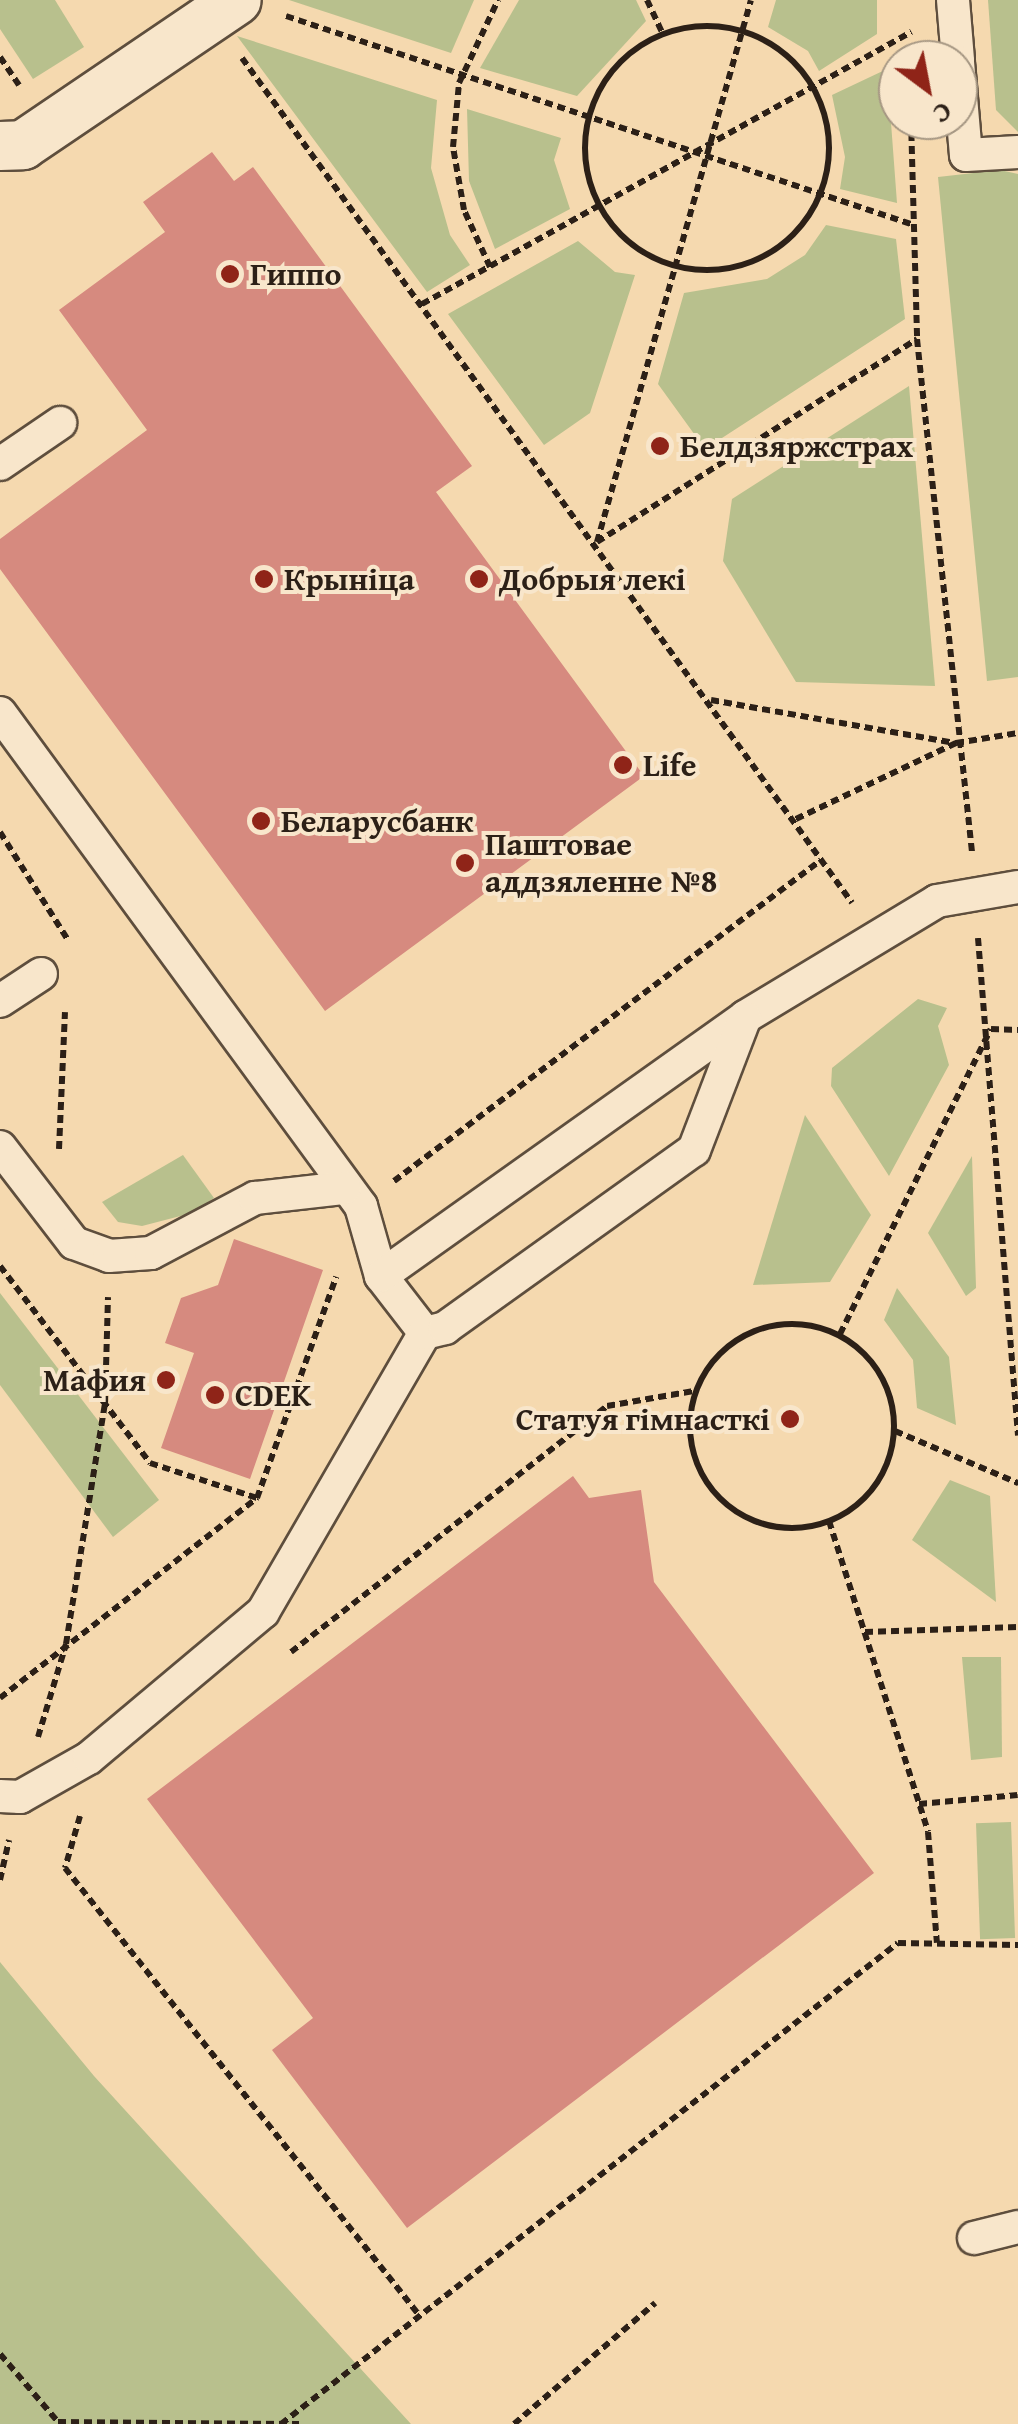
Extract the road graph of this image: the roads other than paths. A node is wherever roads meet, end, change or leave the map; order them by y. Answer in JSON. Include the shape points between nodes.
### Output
{"nodes":[{"id":1,"x":953,"y":0,"type":"edge"},
{"id":2,"x":242,"y":10,"type":"edge"},
{"id":3,"x":956,"y":40,"type":"edge"},
{"id":4,"x":965,"y":140,"type":"edge"},
{"id":5,"x":0,"y":146,"type":"edge"},
{"id":6,"x":1018,"y":152,"type":"edge"},
{"id":7,"x":60,"y":424,"type":"dead end"},
{"id":8,"x":0,"y":464,"type":"edge"},
{"id":9,"x":0,"y":713,"type":"edge"},
{"id":10,"x":1018,"y":887,"type":"edge"},
{"id":11,"x":54,"y":982,"type":"road end"},
{"id":12,"x":0,"y":1001,"type":"edge"},
{"id":13,"x":746,"y":1017,"type":"junction"},
{"id":14,"x":0,"y":1147,"type":"edge"},
{"id":15,"x":344,"y":1188,"type":"junction"},
{"id":16,"x":381,"y":1276,"type":"junction"},
{"id":17,"x":425,"y":1333,"type":"junction"},
{"id":18,"x":10,"y":1796,"type":"edge"},
{"id":19,"x":1018,"y":2227,"type":"edge"},
{"id":20,"x":974,"y":2238,"type":"dead end"}],
"edges":[{"from":1,"to":3,"type":"lane"},
{"from":2,"to":5,"type":"street","via":[[23,145]]},
{"from":4,"to":6,"type":"lane","via":[[966,156]]},
{"from":7,"to":8,"type":"lane"},
{"from":9,"to":15,"type":"lane"},
{"from":10,"to":13,"type":"lane","via":[[936,901]]},
{"from":11,"to":12,"type":"lane"},
{"from":13,"to":16,"type":"lane"},
{"from":13,"to":17,"type":"lane","via":[[694,1150],[444,1328]]},
{"from":14,"to":15,"type":"lane","via":[[74,1243],[108,1256],[151,1254],[268,1194]]},
{"from":15,"to":16,"type":"lane","via":[[360,1206]]},
{"from":16,"to":17,"type":"lane"},
{"from":17,"to":18,"type":"lane","via":[[263,1612],[89,1758]]},
{"from":19,"to":20,"type":"lane"}]}
